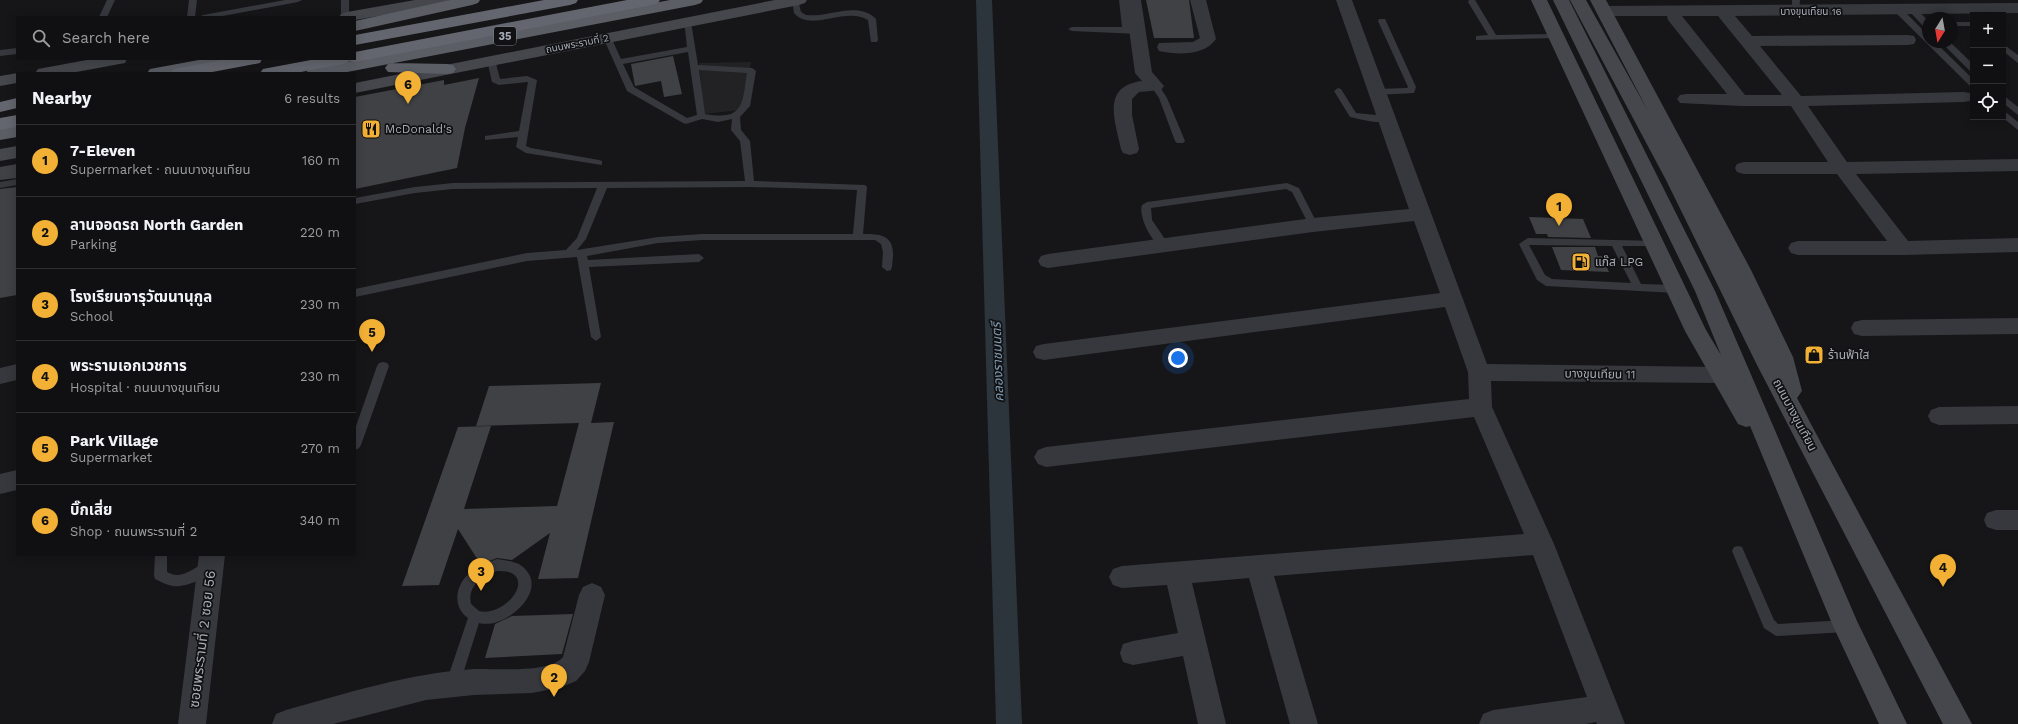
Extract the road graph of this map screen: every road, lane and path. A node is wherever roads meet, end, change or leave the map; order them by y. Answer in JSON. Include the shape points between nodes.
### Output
{"nodes":[{"id":1,"x":111,"y":0,"type":"edge"},
{"id":2,"x":193,"y":0,"type":"edge"},
{"id":3,"x":298,"y":0,"type":"edge"},
{"id":4,"x":345,"y":0,"type":"edge"},
{"id":5,"x":441,"y":0,"type":"edge"},
{"id":6,"x":472,"y":0,"type":"edge"},
{"id":7,"x":546,"y":0,"type":"edge"},
{"id":8,"x":570,"y":0,"type":"edge"},
{"id":9,"x":652,"y":0,"type":"edge"},
{"id":10,"x":695,"y":0,"type":"edge"},
{"id":11,"x":797,"y":0,"type":"edge"},
{"id":12,"x":1123,"y":0,"type":"edge"},
{"id":13,"x":1133,"y":0,"type":"edge"},
{"id":14,"x":1198,"y":0,"type":"edge"},
{"id":15,"x":1344,"y":0,"type":"edge"},
{"id":16,"x":1539,"y":0,"type":"edge"},
{"id":17,"x":1561,"y":0,"type":"edge"},
{"id":18,"x":1578,"y":0,"type":"edge"},
{"id":19,"x":1472,"y":2,"type":"dead end"},
{"id":20,"x":1601,"y":5,"type":"edge"},
{"id":21,"x":1796,"y":5,"type":"edge"},
{"id":22,"x":2018,"y":8,"type":"edge"},
{"id":23,"x":1723,"y":12,"type":"junction"},
{"id":24,"x":103,"y":16,"type":"edge"},
{"id":25,"x":191,"y":16,"type":"edge"},
{"id":26,"x":209,"y":16,"type":"edge"},
{"id":27,"x":346,"y":16,"type":"edge"},
{"id":28,"x":352,"y":16,"type":"edge"},
{"id":29,"x":1674,"y":17,"type":"dead end"},
{"id":30,"x":1382,"y":21,"type":"dead end"},
{"id":31,"x":1908,"y":21,"type":"junction"},
{"id":32,"x":687,"y":22,"type":"junction"},
{"id":33,"x":1922,"y":24,"type":"edge"},
{"id":34,"x":1922,"y":24,"type":"edge"},
{"id":35,"x":1958,"y":24,"type":"edge"},
{"id":36,"x":1970,"y":24,"type":"edge"},
{"id":37,"x":356,"y":26,"type":"edge"},
{"id":38,"x":1072,"y":30,"type":"dead end"},
{"id":39,"x":1131,"y":31,"type":"junction"},
{"id":40,"x":1922,"y":34,"type":"edge"},
{"id":41,"x":356,"y":35,"type":"edge"},
{"id":42,"x":1557,"y":36,"type":"junction"},
{"id":43,"x":1493,"y":37,"type":"junction"},
{"id":44,"x":607,"y":38,"type":"junction"},
{"id":45,"x":1479,"y":38,"type":"dead end"},
{"id":46,"x":356,"y":40,"type":"edge"},
{"id":47,"x":874,"y":40,"type":"dead end"},
{"id":48,"x":1747,"y":41,"type":"junction"},
{"id":49,"x":1165,"y":47,"type":"dead end"},
{"id":50,"x":1935,"y":48,"type":"edge"},
{"id":51,"x":1951,"y":48,"type":"edge"},
{"id":52,"x":2005,"y":48,"type":"edge"},
{"id":53,"x":692,"y":49,"type":"junction"},
{"id":54,"x":16,"y":50,"type":"edge"},
{"id":55,"x":0,"y":54,"type":"edge"},
{"id":56,"x":356,"y":57,"type":"edge"},
{"id":57,"x":114,"y":60,"type":"edge"},
{"id":58,"x":225,"y":60,"type":"edge"},
{"id":59,"x":249,"y":60,"type":"edge"},
{"id":60,"x":338,"y":60,"type":"edge"},
{"id":61,"x":491,"y":60,"type":"junction"},
{"id":62,"x":2018,"y":60,"type":"edge"},
{"id":63,"x":618,"y":62,"type":"junction"},
{"id":64,"x":695,"y":66,"type":"junction"},
{"id":65,"x":1970,"y":66,"type":"edge"},
{"id":66,"x":447,"y":69,"type":"junction"},
{"id":67,"x":49,"y":72,"type":"edge"},
{"id":68,"x":161,"y":72,"type":"edge"},
{"id":69,"x":185,"y":72,"type":"edge"},
{"id":70,"x":274,"y":72,"type":"edge"},
{"id":71,"x":320,"y":72,"type":"edge"},
{"id":72,"x":354,"y":72,"type":"edge"},
{"id":73,"x":16,"y":78,"type":"edge"},
{"id":74,"x":0,"y":80,"type":"edge"},
{"id":75,"x":1155,"y":86,"type":"junction"},
{"id":76,"x":356,"y":88,"type":"edge"},
{"id":77,"x":1338,"y":91,"type":"dead end"},
{"id":78,"x":1969,"y":91,"type":"edge"},
{"id":79,"x":1376,"y":92,"type":"junction"},
{"id":80,"x":16,"y":99,"type":"edge"},
{"id":81,"x":1686,"y":99,"type":"dead end"},
{"id":82,"x":1741,"y":101,"type":"junction"},
{"id":83,"x":1796,"y":101,"type":"junction"},
{"id":84,"x":2006,"y":101,"type":"edge"},
{"id":85,"x":0,"y":102,"type":"edge"},
{"id":86,"x":16,"y":104,"type":"edge"},
{"id":87,"x":0,"y":107,"type":"edge"},
{"id":88,"x":2018,"y":112,"type":"edge"},
{"id":89,"x":700,"y":116,"type":"junction"},
{"id":90,"x":736,"y":116,"type":"junction"},
{"id":91,"x":2006,"y":116,"type":"edge"},
{"id":92,"x":1386,"y":120,"type":"junction"},
{"id":93,"x":16,"y":121,"type":"edge"},
{"id":94,"x":0,"y":124,"type":"edge"},
{"id":95,"x":2018,"y":127,"type":"edge"},
{"id":96,"x":16,"y":131,"type":"edge"},
{"id":97,"x":0,"y":134,"type":"edge"},
{"id":98,"x":524,"y":134,"type":"junction"},
{"id":99,"x":488,"y":138,"type":"dead end"},
{"id":100,"x":1180,"y":141,"type":"dead end"},
{"id":101,"x":1130,"y":148,"type":"dead end"},
{"id":102,"x":16,"y":152,"type":"edge"},
{"id":103,"x":0,"y":156,"type":"edge"},
{"id":104,"x":599,"y":163,"type":"dead end"},
{"id":105,"x":2018,"y":166,"type":"edge"},
{"id":106,"x":1744,"y":168,"type":"dead end"},
{"id":107,"x":1842,"y":168,"type":"junction"},
{"id":108,"x":16,"y":182,"type":"edge"},
{"id":109,"x":750,"y":184,"type":"junction"},
{"id":110,"x":0,"y":185,"type":"edge"},
{"id":111,"x":602,"y":185,"type":"junction"},
{"id":112,"x":356,"y":201,"type":"edge"},
{"id":113,"x":1421,"y":214,"type":"junction"},
{"id":114,"x":1313,"y":225,"type":"junction"},
{"id":115,"x":858,"y":237,"type":"junction"},
{"id":116,"x":1615,"y":242,"type":"junction"},
{"id":117,"x":1654,"y":243,"type":"junction"},
{"id":118,"x":1164,"y":245,"type":"junction"},
{"id":119,"x":2018,"y":245,"type":"edge"},
{"id":120,"x":1798,"y":248,"type":"dead end"},
{"id":121,"x":1903,"y":248,"type":"junction"},
{"id":122,"x":569,"y":253,"type":"junction"},
{"id":123,"x":699,"y":258,"type":"dead end"},
{"id":124,"x":583,"y":259,"type":"junction"},
{"id":125,"x":1048,"y":261,"type":"dead end"},
{"id":126,"x":887,"y":267,"type":"dead end"},
{"id":127,"x":1638,"y":287,"type":"junction"},
{"id":128,"x":1676,"y":289,"type":"junction"},
{"id":129,"x":356,"y":293,"type":"edge"},
{"id":130,"x":1452,"y":299,"type":"junction"},
{"id":131,"x":2018,"y":326,"type":"edge"},
{"id":132,"x":1862,"y":328,"type":"dead end"},
{"id":133,"x":596,"y":337,"type":"dead end"},
{"id":134,"x":1044,"y":352,"type":"dead end"},
{"id":135,"x":383,"y":366,"type":"dead end"},
{"id":136,"x":16,"y":372,"type":"edge"},
{"id":137,"x":1479,"y":372,"type":"junction"},
{"id":138,"x":1720,"y":375,"type":"junction"},
{"id":139,"x":0,"y":376,"type":"edge"},
{"id":140,"x":1481,"y":407,"type":"junction"},
{"id":141,"x":2018,"y":415,"type":"edge"},
{"id":142,"x":1940,"y":416,"type":"dead end"},
{"id":143,"x":1798,"y":421,"type":"junction"},
{"id":144,"x":356,"y":441,"type":"edge"},
{"id":145,"x":1046,"y":457,"type":"dead end"},
{"id":146,"x":16,"y":480,"type":"edge"},
{"id":147,"x":0,"y":484,"type":"edge"},
{"id":148,"x":1790,"y":493,"type":"junction"},
{"id":149,"x":1541,"y":544,"type":"junction"},
{"id":150,"x":1738,"y":551,"type":"dead end"},
{"id":151,"x":160,"y":556,"type":"edge"},
{"id":152,"x":211,"y":560,"type":"edge"},
{"id":153,"x":1259,"y":567,"type":"junction"},
{"id":154,"x":1177,"y":572,"type":"junction"},
{"id":155,"x":1122,"y":577,"type":"dead end"},
{"id":156,"x":592,"y":595,"type":"dead end"},
{"id":157,"x":475,"y":616,"type":"junction"},
{"id":158,"x":1846,"y":626,"type":"junction"},
{"id":159,"x":1193,"y":642,"type":"junction"},
{"id":160,"x":1133,"y":653,"type":"dead end"},
{"id":161,"x":453,"y":683,"type":"junction"},
{"id":162,"x":1607,"y":716,"type":"edge"},
{"id":163,"x":192,"y":724,"type":"edge"},
{"id":164,"x":286,"y":724,"type":"edge"},
{"id":165,"x":1212,"y":724,"type":"edge"},
{"id":166,"x":1304,"y":724,"type":"edge"},
{"id":167,"x":1494,"y":724,"type":"edge"},
{"id":168,"x":1893,"y":724,"type":"edge"},
{"id":169,"x":1958,"y":724,"type":"edge"}],
"edges":[{"from":1,"to":24,"type":"lane"},
{"from":2,"to":25,"type":"lane"},
{"from":3,"to":26,"type":"lane"},
{"from":4,"to":27,"type":"lane"},
{"from":5,"to":28,"type":"main road"},
{"from":6,"to":37,"type":"highway"},
{"from":7,"to":41,"type":"highway","number":"35"},
{"from":8,"to":46,"type":"highway"},
{"from":9,"to":56,"type":"highway"},
{"from":10,"to":71,"type":"highway","name":"ถนนพระรามที่ 2","number":"35"},
{"from":11,"to":32,"type":"main road","name":"ถนนพระรามที่ 2","number":"35"},
{"from":11,"to":47,"type":"lane","via":[[797,12],[803,18],[813,19],[855,11],[867,14],[872,19]]},
{"from":12,"to":39,"type":"lane"},
{"from":13,"to":39,"type":"street"},
{"from":14,"to":49,"type":"street","via":[[1208,39],[1197,47]]},
{"from":15,"to":79,"type":"street"},
{"from":16,"to":42,"type":"main road"},
{"from":17,"to":148,"type":"main road","via":[[1705,291]]},
{"from":18,"to":143,"type":"main road","name":"ถนนบางขุนเทียน","via":[[1635,103]]},
{"from":19,"to":43,"type":"lane"},
{"from":20,"to":23,"type":"street","name":"บางขุนเทียน 16"},
{"from":20,"to":143,"type":"main road","via":[[1741,270],[1782,357]]},
{"from":21,"to":23,"type":"street","name":"บางขุนเทียน 16"},
{"from":21,"to":31,"type":"street","name":"บางขุนเทียน 16"},
{"from":22,"to":31,"type":"street","name":"บางขุนเทียน 16"},
{"from":23,"to":48,"type":"street"},
{"from":29,"to":82,"type":"street"},
{"from":30,"to":79,"type":"lane","via":[[1412,87],[1411,91]]},
{"from":31,"to":33,"type":"lane"},
{"from":31,"to":34,"type":"lane"},
{"from":31,"to":40,"type":"lane"},
{"from":31,"to":48,"type":"street"},
{"from":32,"to":44,"type":"main road","name":"ถนนพระรามที่ 2","number":"35"},
{"from":32,"to":53,"type":"lane"},
{"from":35,"to":36,"type":"lane"},
{"from":38,"to":39,"type":"lane"},
{"from":39,"to":75,"type":"street","via":[[1144,74]]},
{"from":42,"to":43,"type":"lane"},
{"from":42,"to":117,"type":"main road"},
{"from":43,"to":45,"type":"lane"},
{"from":44,"to":61,"type":"main road","name":"ถนนพระรามที่ 2","number":"35"},
{"from":44,"to":63,"type":"lane"},
{"from":48,"to":83,"type":"street"},
{"from":50,"to":78,"type":"lane"},
{"from":51,"to":65,"type":"lane"},
{"from":52,"to":62,"type":"lane"},
{"from":53,"to":63,"type":"lane"},
{"from":53,"to":64,"type":"lane"},
{"from":54,"to":55,"type":"lane"},
{"from":57,"to":67,"type":"main road"},
{"from":58,"to":68,"type":"highway"},
{"from":59,"to":69,"type":"highway"},
{"from":60,"to":70,"type":"highway"},
{"from":61,"to":66,"type":"main road","name":"ถนนพระรามที่ 2","number":"35"},
{"from":61,"to":98,"type":"lane","via":[[495,80],[499,82],[533,80]]},
{"from":63,"to":89,"type":"lane","via":[[630,89],[686,121]]},
{"from":64,"to":89,"type":"lane"},
{"from":64,"to":90,"type":"lane","via":[[752,71],[746,106]]},
{"from":66,"to":72,"type":"highway"},
{"from":66,"to":76,"type":"main road","name":"ถนนพระรามที่ 2","number":"35"},
{"from":73,"to":74,"type":"main road"},
{"from":75,"to":100,"type":"lane","via":[[1164,98]]},
{"from":75,"to":101,"type":"street","via":[[1134,88],[1123,97],[1121,105]]},
{"from":77,"to":92,"type":"lane","via":[[1352,115]]},
{"from":78,"to":83,"type":"street"},
{"from":79,"to":92,"type":"street"},
{"from":80,"to":85,"type":"highway"},
{"from":81,"to":82,"type":"street"},
{"from":82,"to":83,"type":"street"},
{"from":83,"to":107,"type":"street"},
{"from":84,"to":88,"type":"lane"},
{"from":86,"to":87,"type":"highway"},
{"from":89,"to":90,"type":"lane","via":[[718,119]]},
{"from":90,"to":109,"type":"lane","via":[[736,130],[745,141]]},
{"from":91,"to":95,"type":"lane"},
{"from":92,"to":113,"type":"street"},
{"from":93,"to":94,"type":"highway"},
{"from":96,"to":97,"type":"highway"},
{"from":98,"to":99,"type":"lane"},
{"from":98,"to":104,"type":"lane","via":[[521,147],[529,152]]},
{"from":102,"to":103,"type":"main road"},
{"from":105,"to":107,"type":"street"},
{"from":106,"to":107,"type":"street"},
{"from":107,"to":121,"type":"street"},
{"from":108,"to":110,"type":"lane"},
{"from":109,"to":111,"type":"lane"},
{"from":109,"to":115,"type":"lane","via":[[862,187]]},
{"from":111,"to":112,"type":"lane","via":[[453,186]]},
{"from":111,"to":122,"type":"lane","via":[[581,239]]},
{"from":113,"to":114,"type":"street"},
{"from":113,"to":130,"type":"street"},
{"from":114,"to":118,"type":"street"},
{"from":114,"to":118,"type":"lane","via":[[1296,190],[1287,186],[1147,205],[1145,209],[1149,225]]},
{"from":115,"to":124,"type":"lane","via":[[702,237],[658,240]]},
{"from":115,"to":126,"type":"lane","via":[[884,239],[887,243]]},
{"from":116,"to":117,"type":"lane"},
{"from":116,"to":127,"type":"lane"},
{"from":116,"to":127,"type":"lane","via":[[1528,241],[1524,244],[1545,281]]},
{"from":117,"to":128,"type":"main road"},
{"from":118,"to":125,"type":"street"},
{"from":119,"to":121,"type":"street"},
{"from":120,"to":121,"type":"street"},
{"from":122,"to":124,"type":"lane"},
{"from":122,"to":129,"type":"lane","via":[[527,257]]},
{"from":123,"to":124,"type":"lane"},
{"from":124,"to":133,"type":"lane"},
{"from":127,"to":128,"type":"lane"},
{"from":128,"to":138,"type":"main road"},
{"from":130,"to":134,"type":"street"},
{"from":130,"to":137,"type":"street"},
{"from":131,"to":132,"type":"street"},
{"from":135,"to":144,"type":"lane"},
{"from":136,"to":139,"type":"street"},
{"from":137,"to":138,"type":"street","name":"บางขุนเทียน 11"},
{"from":137,"to":140,"type":"street"},
{"from":138,"to":148,"type":"main road"},
{"from":140,"to":145,"type":"street"},
{"from":140,"to":149,"type":"street"},
{"from":141,"to":142,"type":"street"},
{"from":143,"to":169,"type":"main road","name":"ถนนบางขุนเทียน"},
{"from":146,"to":147,"type":"street"},
{"from":148,"to":158,"type":"main road"},
{"from":149,"to":153,"type":"street"},
{"from":149,"to":162,"type":"street"},
{"from":150,"to":158,"type":"lane","via":[[1769,624],[1776,630]]},
{"from":151,"to":152,"type":"lane","via":[[160,575],[168,580],[184,581]]},
{"from":152,"to":163,"type":"street","name":"ซอยพระรามที่ 2 ซอย 56"},
{"from":153,"to":154,"type":"street"},
{"from":153,"to":166,"type":"street"},
{"from":154,"to":155,"type":"street"},
{"from":154,"to":159,"type":"street"},
{"from":156,"to":161,"type":"street","via":[[575,662],[570,670],[546,678]]},
{"from":157,"to":157,"type":"lane","via":[[468,612],[462,598],[473,578],[487,568],[497,565],[516,568],[522,573],[525,581],[524,590],[514,607],[495,617]]},
{"from":157,"to":161,"type":"lane"},
{"from":158,"to":168,"type":"main road"},
{"from":159,"to":160,"type":"street"},
{"from":159,"to":165,"type":"street"},
{"from":161,"to":164,"type":"street","via":[[404,691]]},
{"from":162,"to":167,"type":"street"}]}
